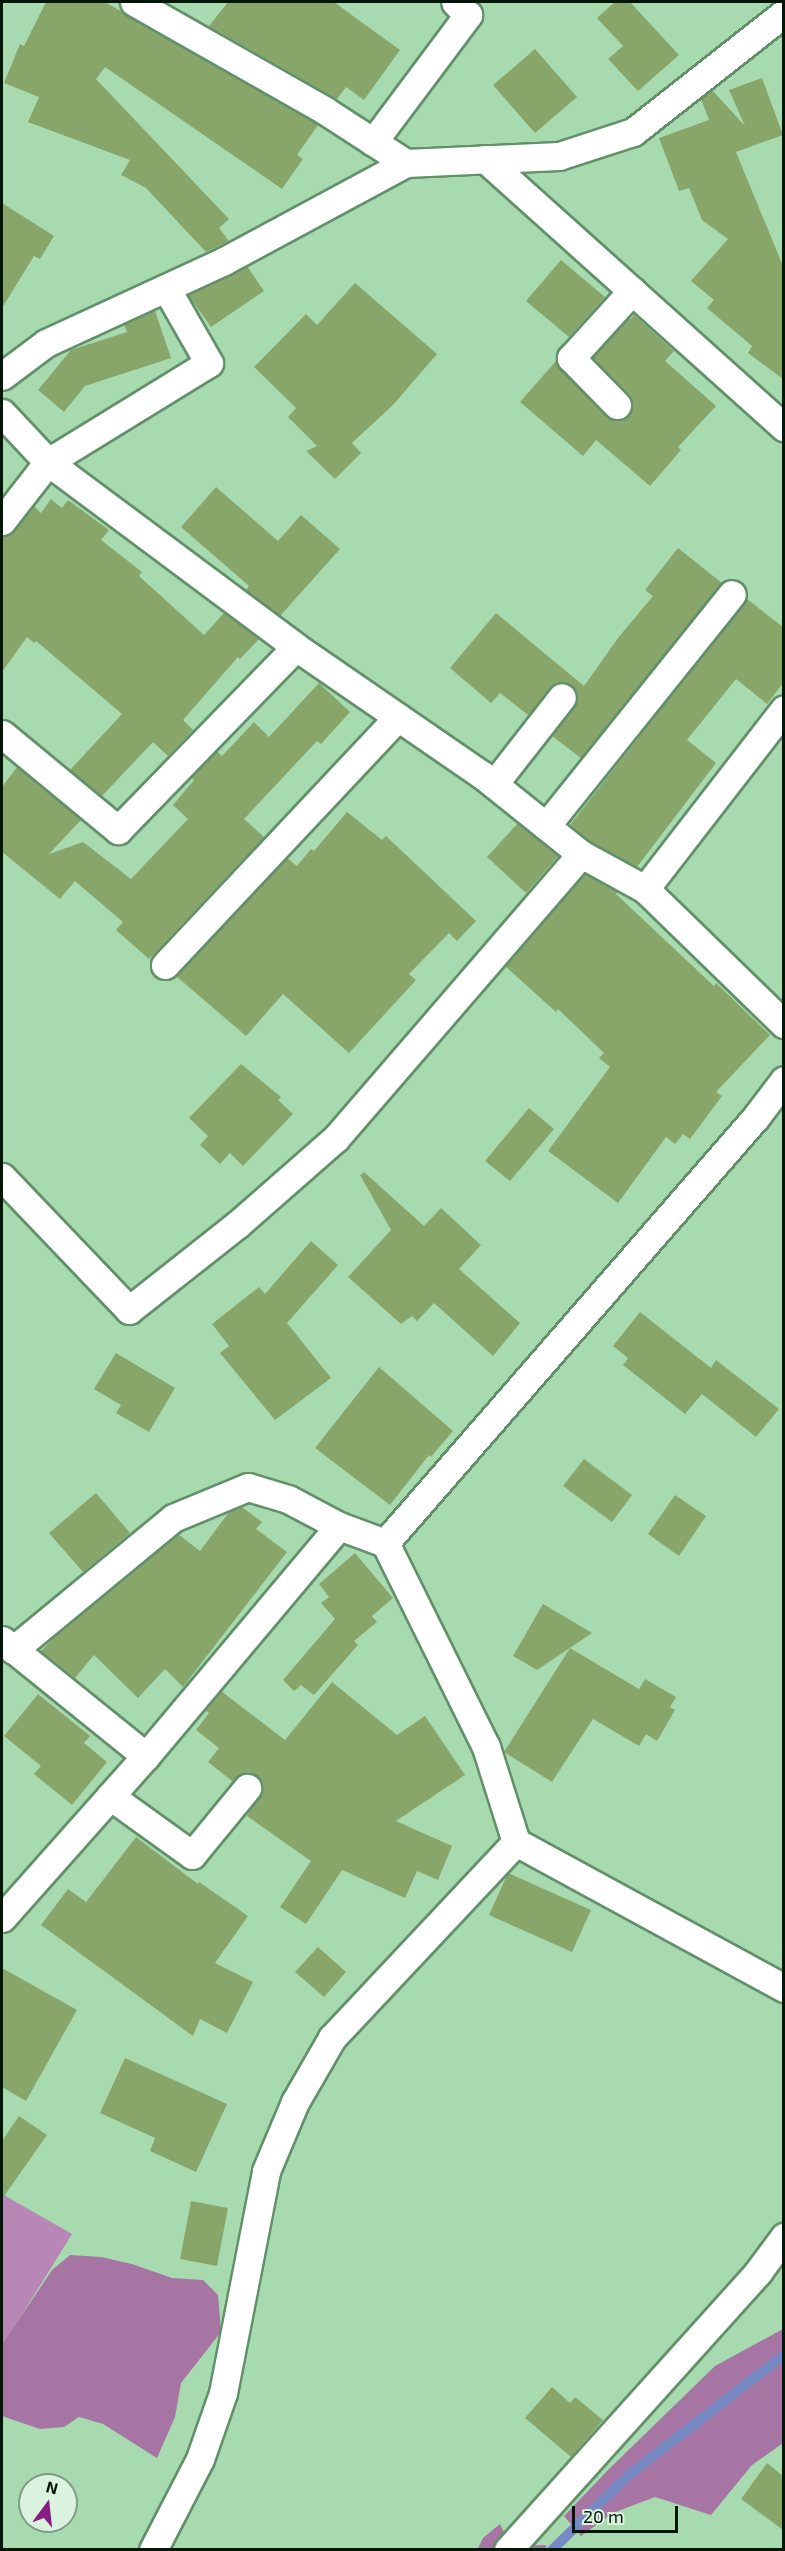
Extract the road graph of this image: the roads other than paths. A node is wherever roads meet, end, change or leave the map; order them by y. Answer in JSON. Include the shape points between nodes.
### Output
{"nodes":[{"id":1,"x":134,"y":2,"type":"edge"},
{"id":2,"x":455,"y":2,"type":"edge"},
{"id":3,"x":783,"y":13,"type":"edge"},
{"id":4,"x":373,"y":142,"type":"junction"},
{"id":5,"x":485,"y":159,"type":"junction"},
{"id":6,"x":406,"y":163,"type":"junction"},
{"id":7,"x":166,"y":288,"type":"junction"},
{"id":8,"x":632,"y":291,"type":"junction"},
{"id":9,"x":2,"y":376,"type":"edge"},
{"id":10,"x":617,"y":405,"type":"dead end"},
{"id":11,"x":2,"y":413,"type":"edge"},
{"id":12,"x":783,"y":428,"type":"edge"},
{"id":13,"x":48,"y":462,"type":"junction"},
{"id":14,"x":2,"y":521,"type":"edge"},
{"id":15,"x":732,"y":594,"type":"dead end"},
{"id":16,"x":296,"y":647,"type":"junction"},
{"id":17,"x":562,"y":697,"type":"dead end"},
{"id":18,"x":783,"y":709,"type":"edge"},
{"id":19,"x":398,"y":717,"type":"junction"},
{"id":20,"x":2,"y":734,"type":"edge"},
{"id":21,"x":494,"y":784,"type":"junction"},
{"id":22,"x":546,"y":826,"type":"junction"},
{"id":23,"x":581,"y":854,"type":"junction"},
{"id":24,"x":645,"y":889,"type":"junction"},
{"id":25,"x":165,"y":965,"type":"dead end"},
{"id":26,"x":783,"y":1024,"type":"edge"},
{"id":27,"x":783,"y":1080,"type":"edge"},
{"id":28,"x":2,"y":1177,"type":"edge"},
{"id":29,"x":339,"y":1526,"type":"junction"},
{"id":30,"x":384,"y":1544,"type":"junction"},
{"id":31,"x":7,"y":1645,"type":"edge"},
{"id":32,"x":146,"y":1756,"type":"junction"},
{"id":33,"x":247,"y":1788,"type":"dead end"},
{"id":34,"x":110,"y":1796,"type":"junction"},
{"id":35,"x":516,"y":1842,"type":"junction"},
{"id":36,"x":2,"y":1918,"type":"edge"},
{"id":37,"x":783,"y":1988,"type":"edge"},
{"id":38,"x":783,"y":2237,"type":"edge"},
{"id":39,"x":153,"y":2550,"type":"edge"},
{"id":40,"x":508,"y":2550,"type":"edge"}],
"edges":[{"from":1,"to":4,"type":"street","via":[[236,57]]},
{"from":2,"to":4,"type":"street","via":[[468,15]]},
{"from":3,"to":5,"type":"street","via":[[633,132],[560,156]]},
{"from":4,"to":6,"type":"street"},
{"from":5,"to":6,"type":"street"},
{"from":5,"to":8,"type":"street"},
{"from":6,"to":7,"type":"street"},
{"from":7,"to":9,"type":"street","via":[[46,344]]},
{"from":7,"to":13,"type":"street","via":[[209,363]]},
{"from":8,"to":10,"type":"street","via":[[572,358]]},
{"from":8,"to":12,"type":"street"},
{"from":11,"to":13,"type":"street"},
{"from":13,"to":14,"type":"street"},
{"from":13,"to":16,"type":"street"},
{"from":15,"to":22,"type":"street"},
{"from":16,"to":19,"type":"street"},
{"from":16,"to":20,"type":"street","via":[[118,830]]},
{"from":17,"to":21,"type":"street"},
{"from":18,"to":24,"type":"street"},
{"from":19,"to":21,"type":"street"},
{"from":19,"to":25,"type":"street"},
{"from":21,"to":22,"type":"street"},
{"from":22,"to":23,"type":"street"},
{"from":23,"to":24,"type":"street"},
{"from":23,"to":28,"type":"street","via":[[336,1138],[238,1224],[129,1310]]},
{"from":24,"to":26,"type":"street"},
{"from":27,"to":30,"type":"street","via":[[756,1117]]},
{"from":29,"to":30,"type":"street"},
{"from":29,"to":31,"type":"street","via":[[288,1499],[248,1487],[173,1518]]},
{"from":29,"to":32,"type":"street"},
{"from":30,"to":35,"type":"street","via":[[486,1747]]},
{"from":31,"to":32,"type":"street"},
{"from":32,"to":34,"type":"street"},
{"from":33,"to":34,"type":"street","via":[[192,1855]]},
{"from":34,"to":36,"type":"street"},
{"from":35,"to":37,"type":"street"},
{"from":35,"to":39,"type":"street","via":[[332,2038],[295,2102],[266,2171],[223,2393],[200,2459]]},
{"from":38,"to":40,"type":"street","via":[[758,2272]]}]}
